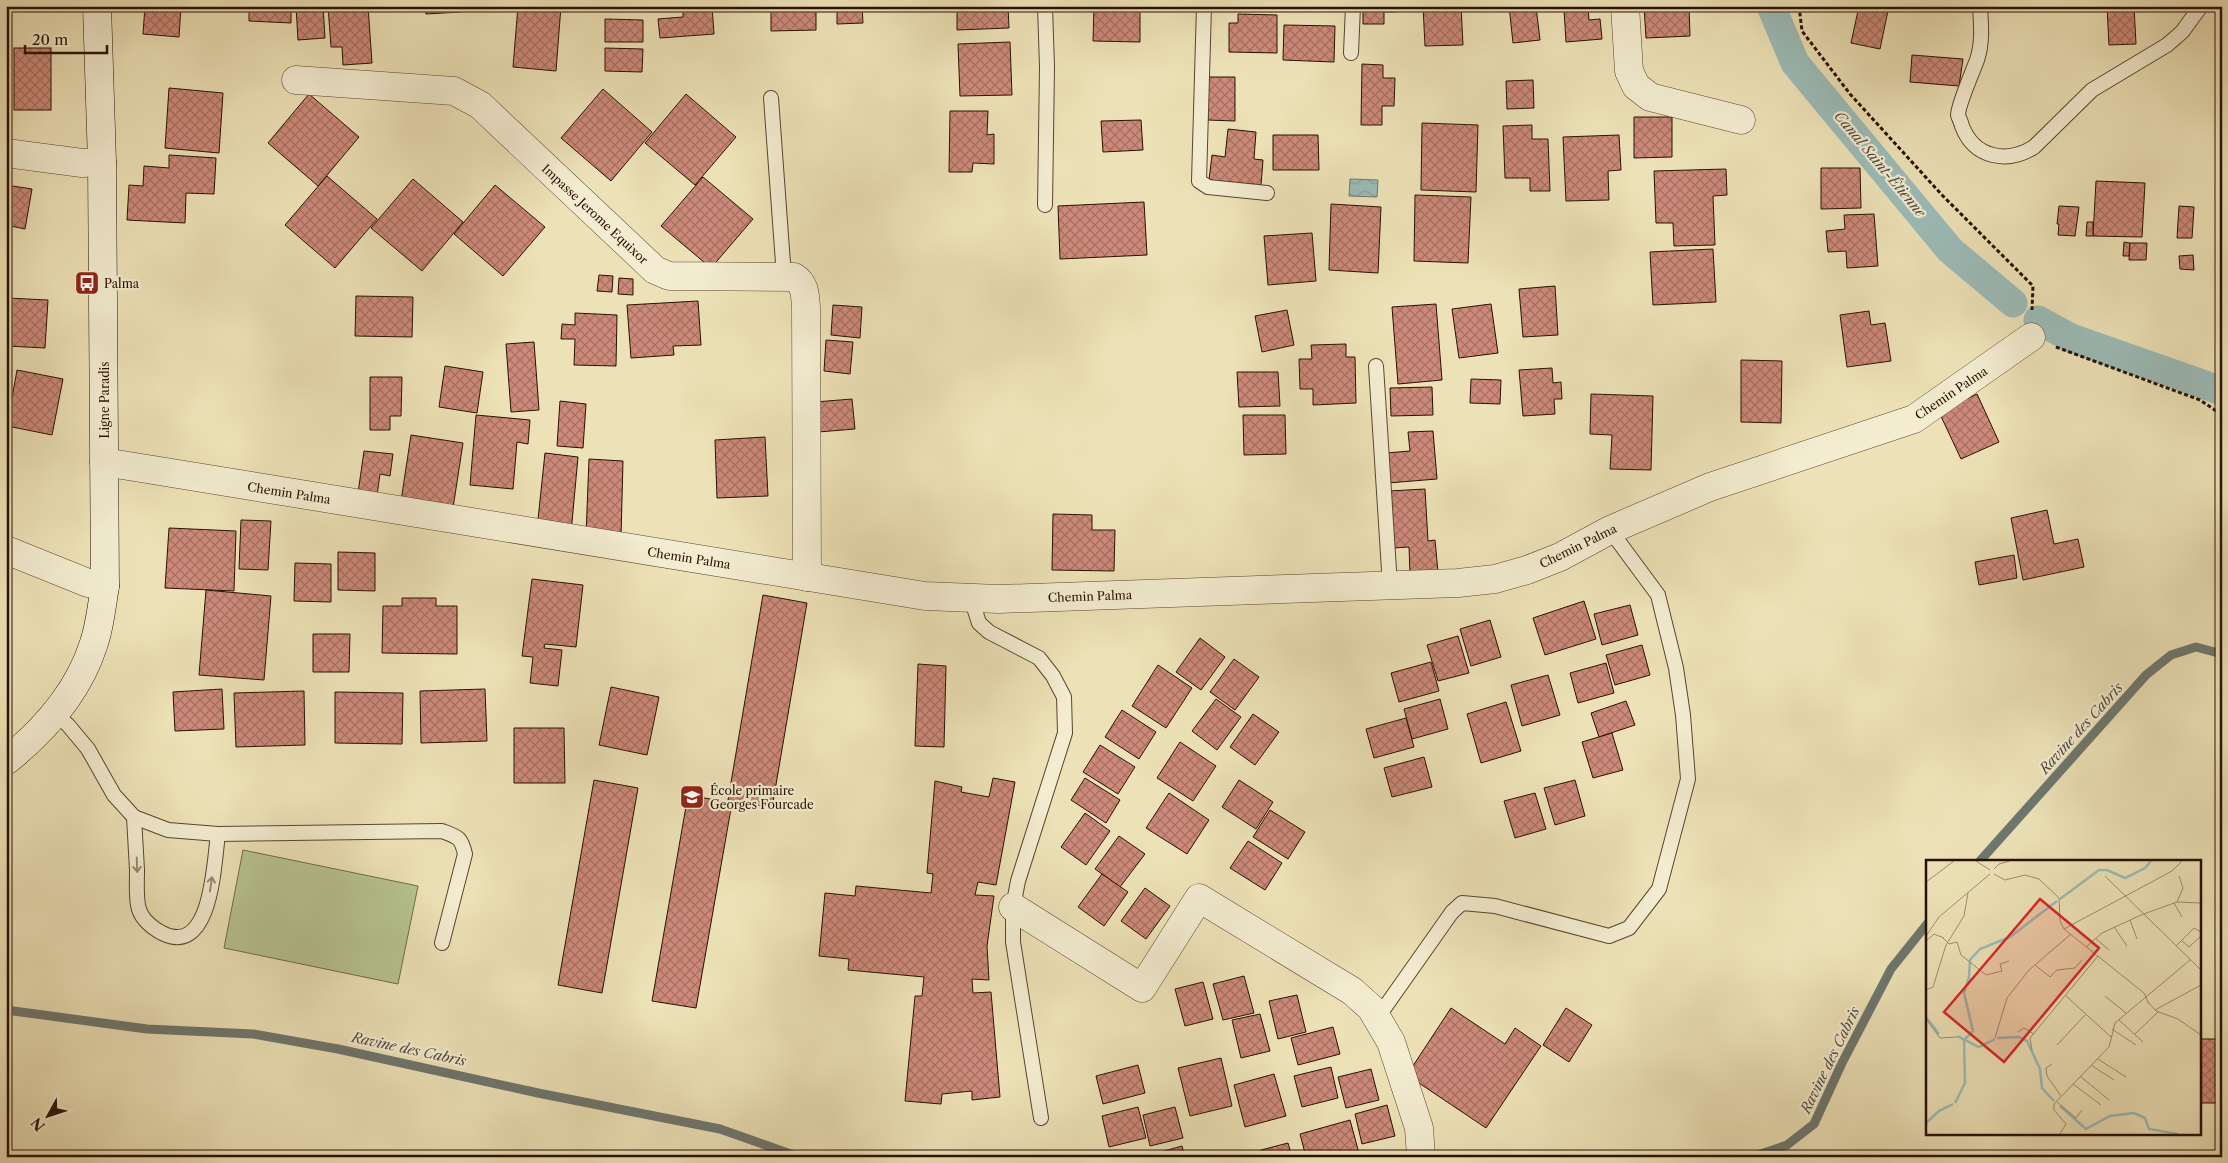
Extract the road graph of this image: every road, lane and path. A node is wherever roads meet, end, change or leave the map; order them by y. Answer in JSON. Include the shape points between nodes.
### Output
{"nodes":[{"id":1,"x":97,"y":6,"type":"edge"},
{"id":2,"x":1044,"y":6,"type":"edge"},
{"id":3,"x":1204,"y":6,"type":"edge"},
{"id":4,"x":1353,"y":6,"type":"edge"},
{"id":5,"x":1624,"y":6,"type":"edge"},
{"id":6,"x":1799,"y":6,"type":"edge"},
{"id":7,"x":1980,"y":6,"type":"edge"},
{"id":8,"x":2201,"y":6,"type":"edge"},
{"id":9,"x":1351,"y":53,"type":"dead end"},
{"id":10,"x":296,"y":80,"type":"dead end"},
{"id":11,"x":771,"y":98,"type":"dead end"},
{"id":12,"x":1741,"y":120,"type":"dead end"},
{"id":13,"x":6,"y":154,"type":"edge"},
{"id":14,"x":102,"y":162,"type":"junction"},
{"id":15,"x":1267,"y":193,"type":"dead end"},
{"id":16,"x":1045,"y":205,"type":"dead end"},
{"id":17,"x":784,"y":277,"type":"junction"},
{"id":18,"x":2031,"y":337,"type":"junction"},
{"id":19,"x":1376,"y":366,"type":"dead end"},
{"id":20,"x":2222,"y":415,"type":"edge"},
{"id":21,"x":104,"y":462,"type":"junction"},
{"id":22,"x":1610,"y":530,"type":"junction"},
{"id":23,"x":6,"y":550,"type":"edge"},
{"id":24,"x":807,"y":577,"type":"junction"},
{"id":25,"x":105,"y":586,"type":"junction"},
{"id":26,"x":1390,"y":586,"type":"junction"},
{"id":27,"x":971,"y":598,"type":"junction"},
{"id":28,"x":55,"y":714,"type":"junction"},
{"id":29,"x":6,"y":761,"type":"edge"},
{"id":30,"x":134,"y":817,"type":"junction"},
{"id":31,"x":218,"y":834,"type":"junction"},
{"id":32,"x":1013,"y":907,"type":"junction"},
{"id":33,"x":442,"y":943,"type":"dead end"},
{"id":34,"x":1378,"y":1017,"type":"junction"},
{"id":35,"x":1041,"y":1118,"type":"dead end"},
{"id":36,"x":1421,"y":1157,"type":"edge"}],
"edges":[{"from":1,"to":14,"type":"street","name":"Ligne Paradis"},
{"from":2,"to":16,"type":"lane","via":[[1047,67]]},
{"from":3,"to":15,"type":"lane","via":[[1199,181],[1208,187]]},
{"from":4,"to":9,"type":"lane"},
{"from":5,"to":12,"type":"street","via":[[1629,71],[1636,86],[1650,97]]},
{"from":6,"to":18,"type":"path","via":[[1802,31],[1850,94],[2033,286]]},
{"from":7,"to":8,"type":"lane","via":[[1980,47],[1958,114],[1966,136],[1983,153],[2000,157],[2023,154],[2034,147],[2092,90],[2167,45],[2182,32]]},
{"from":10,"to":17,"type":"street","name":"Impasse Jerome Equixor","via":[[454,91],[480,105],[655,270],[669,276]]},
{"from":11,"to":17,"type":"lane"},
{"from":13,"to":14,"type":"street","via":[[82,163]]},
{"from":14,"to":21,"type":"street","name":"Ligne Paradis"},
{"from":17,"to":24,"type":"street","name":"Impasse Jerome Equixor","via":[[794,277],[801,282],[805,292]]},
{"from":18,"to":20,"type":"path","via":[[2200,400]]},
{"from":18,"to":22,"type":"street","name":"Chemin Palma","via":[[1914,419],[1710,487]]},
{"from":19,"to":26,"type":"lane"},
{"from":21,"to":24,"type":"street","name":"Chemin Palma"},
{"from":21,"to":25,"type":"street","name":"Ligne Paradis"},
{"from":22,"to":26,"type":"street","name":"Chemin Palma","via":[[1560,557],[1495,579]]},
{"from":22,"to":34,"type":"lane","via":[[1658,595],[1676,668],[1683,715],[1688,779],[1658,889],[1629,928],[1609,936],[1495,906],[1462,903],[1452,912]]},
{"from":23,"to":25,"type":"street","via":[[88,583]]},
{"from":24,"to":27,"type":"street","name":"Chemin Palma","via":[[925,596]]},
{"from":25,"to":28,"type":"street","name":"Ligne Paradis","via":[[94,642],[78,681]]},
{"from":26,"to":27,"type":"street","name":"Chemin Palma"},
{"from":27,"to":32,"type":"lane","via":[[979,623],[989,632],[1039,658],[1064,697],[1065,733],[1018,881]]},
{"from":28,"to":29,"type":"street","name":"Ligne Paradis"},
{"from":28,"to":30,"type":"lane","via":[[88,749],[114,796]]},
{"from":30,"to":31,"type":"lane","via":[[168,830]]},
{"from":30,"to":31,"type":"lane","one_way":true,"via":[[138,906],[147,923],[163,934],[180,937],[202,920],[209,900]]},
{"from":31,"to":33,"type":"lane","via":[[442,831],[455,836],[462,841],[465,854]]},
{"from":32,"to":34,"type":"street","via":[[1142,988],[1199,898],[1352,991]]},
{"from":32,"to":35,"type":"lane","via":[[1012,942]]},
{"from":34,"to":36,"type":"street","via":[[1391,1042],[1419,1128]]}]}
